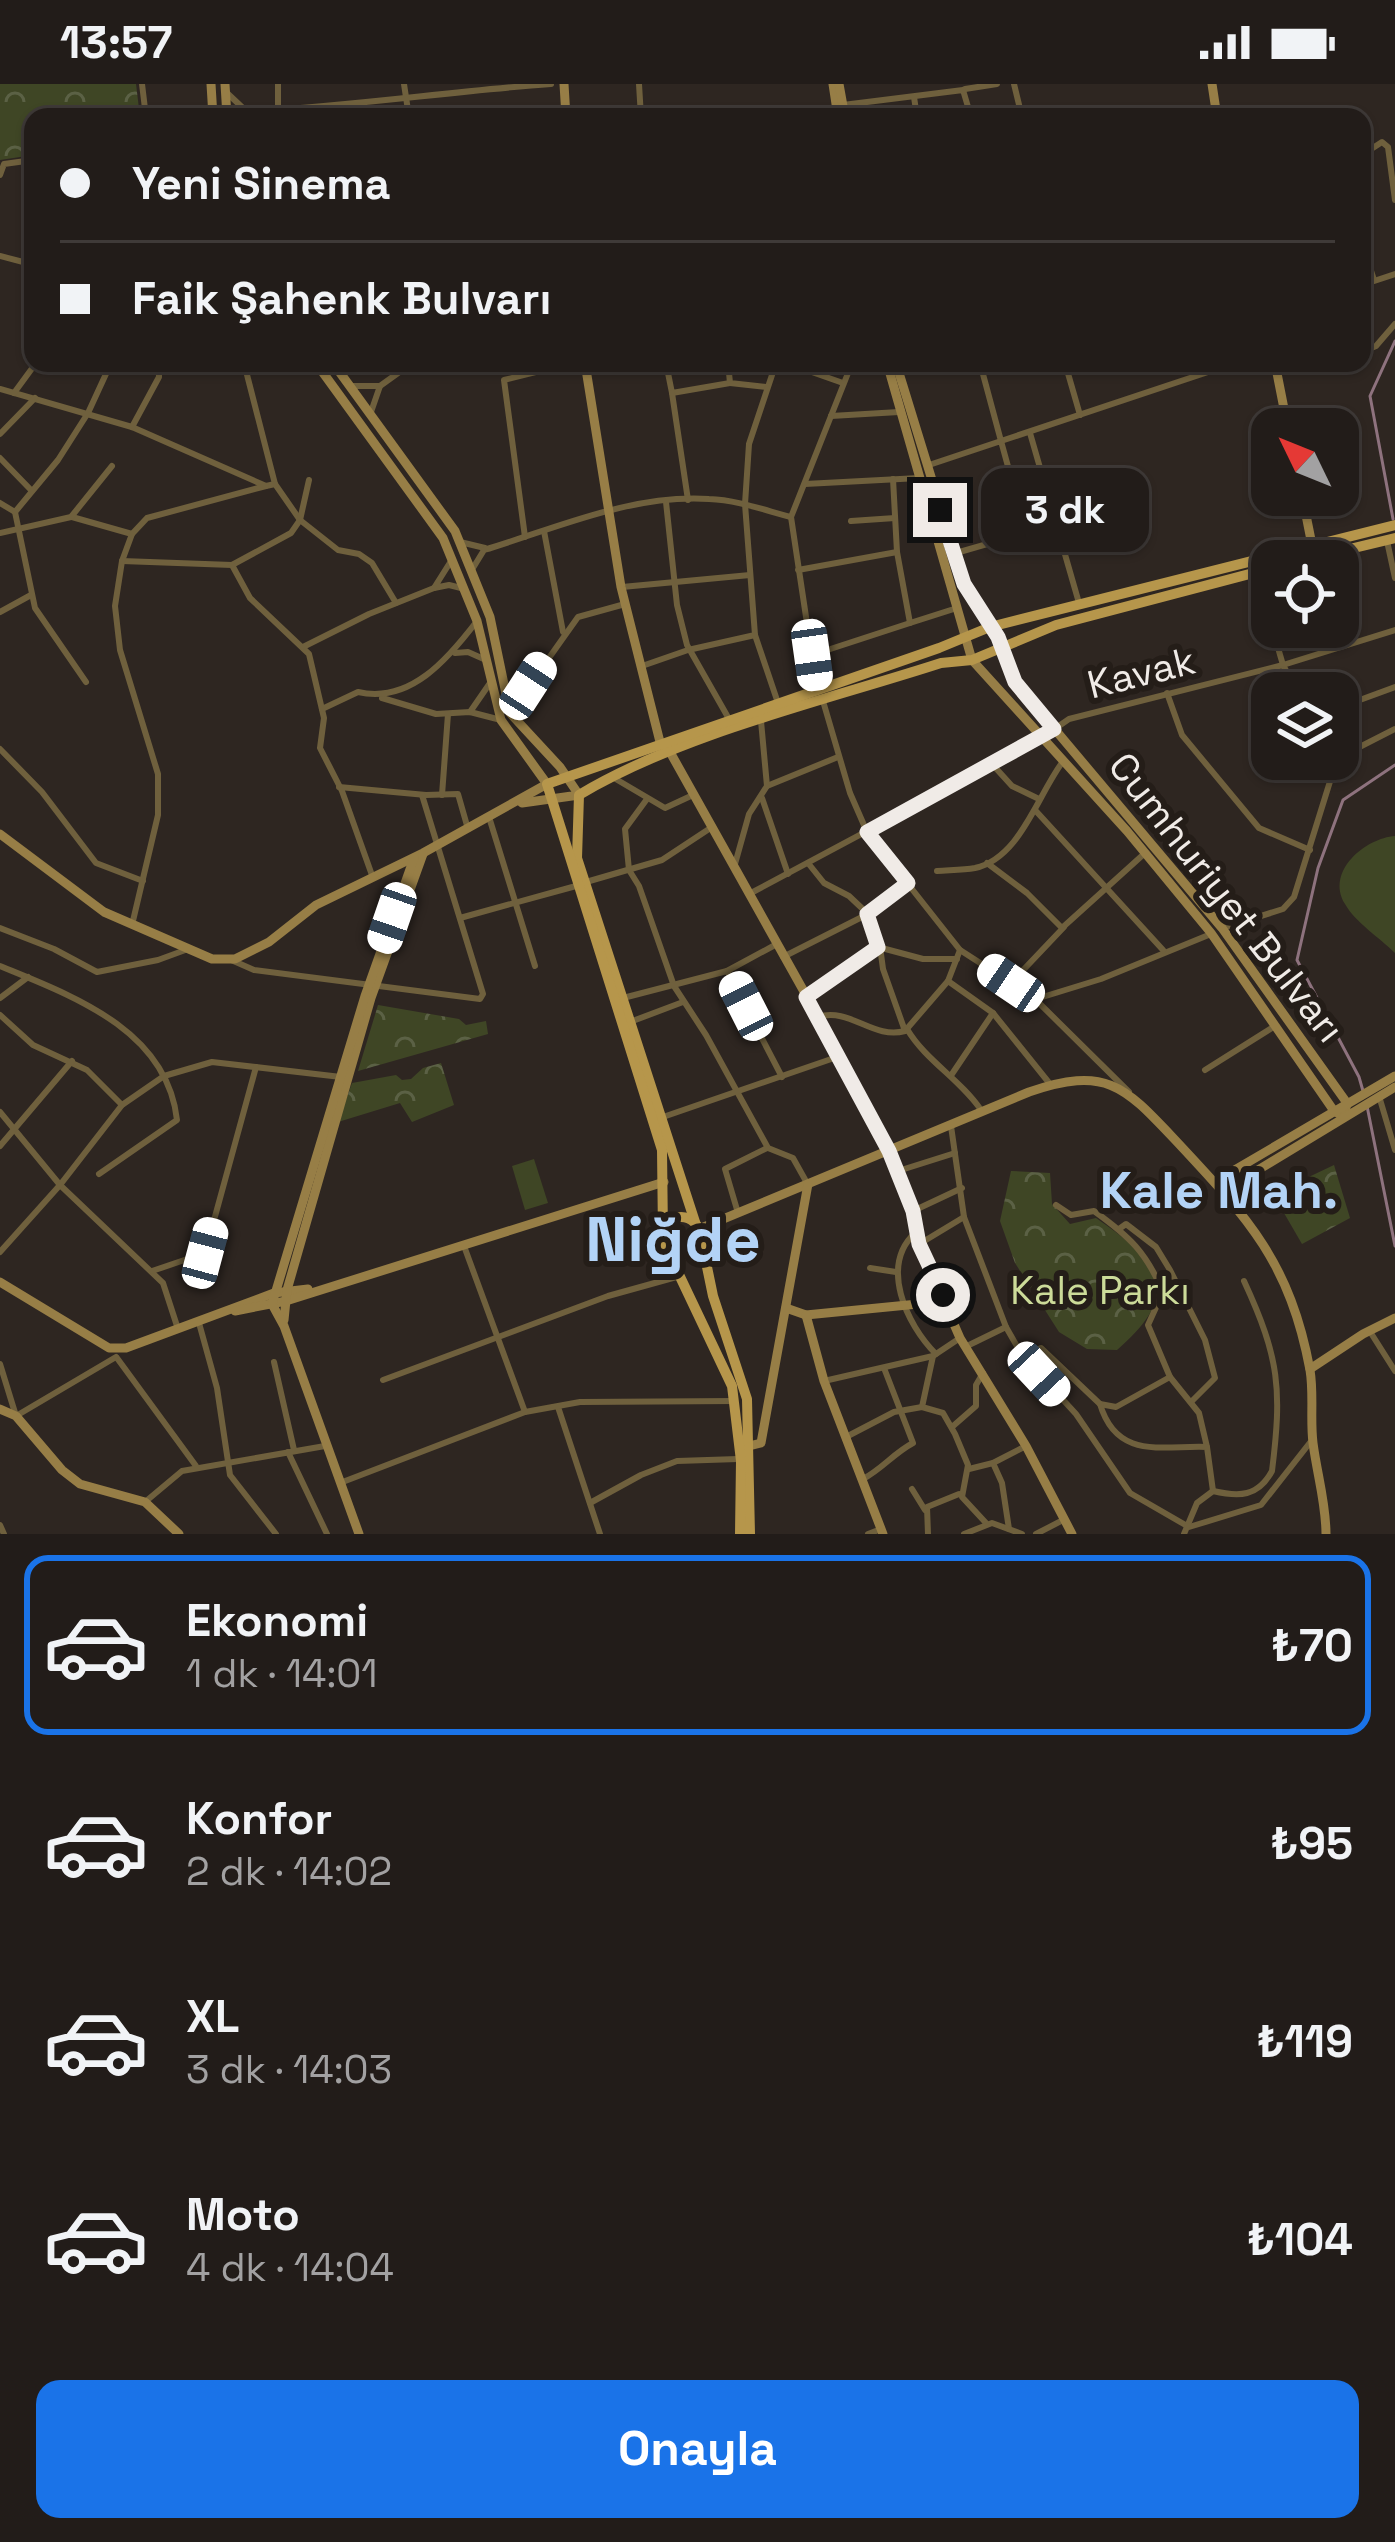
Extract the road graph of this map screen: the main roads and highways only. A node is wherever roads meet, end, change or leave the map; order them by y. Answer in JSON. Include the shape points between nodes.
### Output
{"nodes":[{"id":1,"x":323,"y":372,"type":"edge"},
{"id":2,"x":339,"y":372,"type":"edge"},
{"id":3,"x":586,"y":372,"type":"edge"},
{"id":4,"x":893,"y":372,"type":"edge"},
{"id":5,"x":894,"y":372,"type":"edge"},
{"id":6,"x":1277,"y":372,"type":"edge"},
{"id":7,"x":1284,"y":408,"type":"edge"},
{"id":8,"x":1390,"y":533,"type":"edge"},
{"id":9,"x":1340,"y":540,"type":"edge"},
{"id":10,"x":1359,"y":543,"type":"edge"},
{"id":11,"x":1251,"y":559,"type":"edge"},
{"id":12,"x":1251,"y":574,"type":"edge"},
{"id":13,"x":990,"y":627,"type":"junction"},
{"id":14,"x":967,"y":635,"type":"junction"},
{"id":15,"x":1002,"y":648,"type":"junction"},
{"id":16,"x":972,"y":660,"type":"junction"},
{"id":17,"x":820,"y":695,"type":"junction"},
{"id":18,"x":506,"y":717,"type":"junction"},
{"id":19,"x":665,"y":747,"type":"junction"},
{"id":20,"x":567,"y":777,"type":"junction"},
{"id":21,"x":547,"y":784,"type":"junction"},
{"id":22,"x":579,"y":795,"type":"junction"},
{"id":23,"x":552,"y":802,"type":"junction"},
{"id":24,"x":511,"y":805,"type":"junction"},
{"id":25,"x":0,"y":834,"type":"edge"},
{"id":26,"x":420,"y":854,"type":"junction"},
{"id":27,"x":581,"y":884,"type":"junction"},
{"id":28,"x":1395,"y":1076,"type":"edge"},
{"id":29,"x":344,"y":1078,"type":"junction"},
{"id":30,"x":1395,"y":1087,"type":"edge"},
{"id":31,"x":1374,"y":1095,"type":"junction"},
{"id":32,"x":1354,"y":1102,"type":"junction"},
{"id":33,"x":1339,"y":1114,"type":"junction"},
{"id":34,"x":889,"y":1151,"type":"junction"},
{"id":35,"x":664,"y":1182,"type":"junction"},
{"id":36,"x":808,"y":1184,"type":"junction"},
{"id":37,"x":1221,"y":1185,"type":"junction"},
{"id":38,"x":698,"y":1229,"type":"junction"},
{"id":39,"x":663,"y":1239,"type":"junction"},
{"id":40,"x":0,"y":1282,"type":"edge"},
{"id":41,"x":287,"y":1295,"type":"junction"},
{"id":42,"x":943,"y":1295,"type":"junction"},
{"id":43,"x":273,"y":1299,"type":"junction"},
{"id":44,"x":786,"y":1308,"type":"junction"},
{"id":45,"x":806,"y":1315,"type":"junction"},
{"id":46,"x":1395,"y":1318,"type":"edge"},
{"id":47,"x":284,"y":1325,"type":"junction"},
{"id":48,"x":1310,"y":1369,"type":"junction"},
{"id":49,"x":0,"y":1409,"type":"edge"},
{"id":50,"x":749,"y":1446,"type":"junction"},
{"id":51,"x":882,"y":1532,"type":"edge"},
{"id":52,"x":179,"y":1534,"type":"edge"},
{"id":53,"x":358,"y":1534,"type":"edge"},
{"id":54,"x":740,"y":1534,"type":"edge"},
{"id":55,"x":750,"y":1534,"type":"edge"},
{"id":56,"x":1072,"y":1534,"type":"edge"},
{"id":57,"x":1326,"y":1534,"type":"edge"}],
"edges":[{"from":1,"to":18,"type":"main road","via":[[452,557]]},
{"from":2,"to":18,"type":"main road","via":[[429,491],[473,568],[490,617]]},
{"from":3,"to":19,"type":"main road","via":[[625,604]]},
{"from":4,"to":14,"type":"main road"},
{"from":5,"to":13,"type":"main road","name":"Cumhuriyet Bulvarı","via":[[964,584]]},
{"from":6,"to":7,"type":"main road"},
{"from":8,"to":9,"type":"main road"},
{"from":8,"to":10,"type":"main road"},
{"from":11,"to":13,"type":"main road"},
{"from":12,"to":15,"type":"main road","via":[[1056,625]]},
{"from":13,"to":14,"type":"main road"},
{"from":13,"to":15,"type":"main road","name":"Cumhuriyet Bulvarı"},
{"from":14,"to":16,"type":"main road"},
{"from":14,"to":17,"type":"main road"},
{"from":15,"to":16,"type":"main road"},
{"from":15,"to":32,"type":"main road","name":"Cumhuriyet Bulvarı","via":[[1015,682],[1222,928]]},
{"from":16,"to":17,"type":"main road"},
{"from":16,"to":33,"type":"main road","name":"Cumhuriyet Bulvarı","via":[[1211,934]]},
{"from":17,"to":19,"type":"main road","via":[[760,722]]},
{"from":17,"to":19,"type":"main road","via":[[729,719]]},
{"from":18,"to":20,"type":"main road"},
{"from":18,"to":21,"type":"main road"},
{"from":19,"to":20,"type":"main road"},
{"from":19,"to":22,"type":"main road"},
{"from":19,"to":34,"type":"main road"},
{"from":20,"to":21,"type":"main road"},
{"from":20,"to":22,"type":"main road"},
{"from":21,"to":23,"type":"main road"},
{"from":21,"to":24,"type":"main road"},
{"from":22,"to":23,"type":"main road"},
{"from":22,"to":27,"type":"main road"},
{"from":23,"to":24,"type":"main road"},
{"from":23,"to":27,"type":"main road"},
{"from":24,"to":26,"type":"main road"},
{"from":25,"to":26,"type":"main road","via":[[104,912],[229,959]]},
{"from":26,"to":29,"type":"main road"},
{"from":27,"to":35,"type":"main road","via":[[662,1150]]},
{"from":27,"to":38,"type":"main road"},
{"from":28,"to":31,"type":"main road"},
{"from":29,"to":41,"type":"main road"},
{"from":29,"to":43,"type":"main road"},
{"from":30,"to":31,"type":"main road"},
{"from":31,"to":32,"type":"main road"},
{"from":32,"to":33,"type":"main road"},
{"from":33,"to":37,"type":"main road"},
{"from":34,"to":36,"type":"main road"},
{"from":34,"to":37,"type":"main road","via":[[1051,1085],[1101,1080],[1144,1108]]},
{"from":34,"to":42,"type":"main road"},
{"from":35,"to":39,"type":"main road"},
{"from":35,"to":41,"type":"main road"},
{"from":36,"to":38,"type":"main road"},
{"from":36,"to":44,"type":"main road"},
{"from":37,"to":48,"type":"main road","via":[[1280,1274]]},
{"from":38,"to":39,"type":"main road","via":[[678,1218]]},
{"from":38,"to":39,"type":"main road","via":[[697,1246],[686,1254]]},
{"from":38,"to":50,"type":"main road","via":[[747,1399]]},
{"from":39,"to":54,"type":"main road","via":[[735,1401]]},
{"from":40,"to":43,"type":"main road","via":[[113,1353]]},
{"from":41,"to":43,"type":"main road"},
{"from":41,"to":47,"type":"main road"},
{"from":42,"to":45,"type":"main road"},
{"from":42,"to":56,"type":"main road"},
{"from":43,"to":47,"type":"main road"},
{"from":44,"to":45,"type":"main road"},
{"from":44,"to":50,"type":"main road","via":[[761,1443]]},
{"from":45,"to":51,"type":"main road"},
{"from":46,"to":48,"type":"main road"},
{"from":47,"to":53,"type":"main road"},
{"from":48,"to":57,"type":"main road"},
{"from":49,"to":52,"type":"main road","via":[[80,1484],[145,1502]]},
{"from":50,"to":55,"type":"main road"}]}
